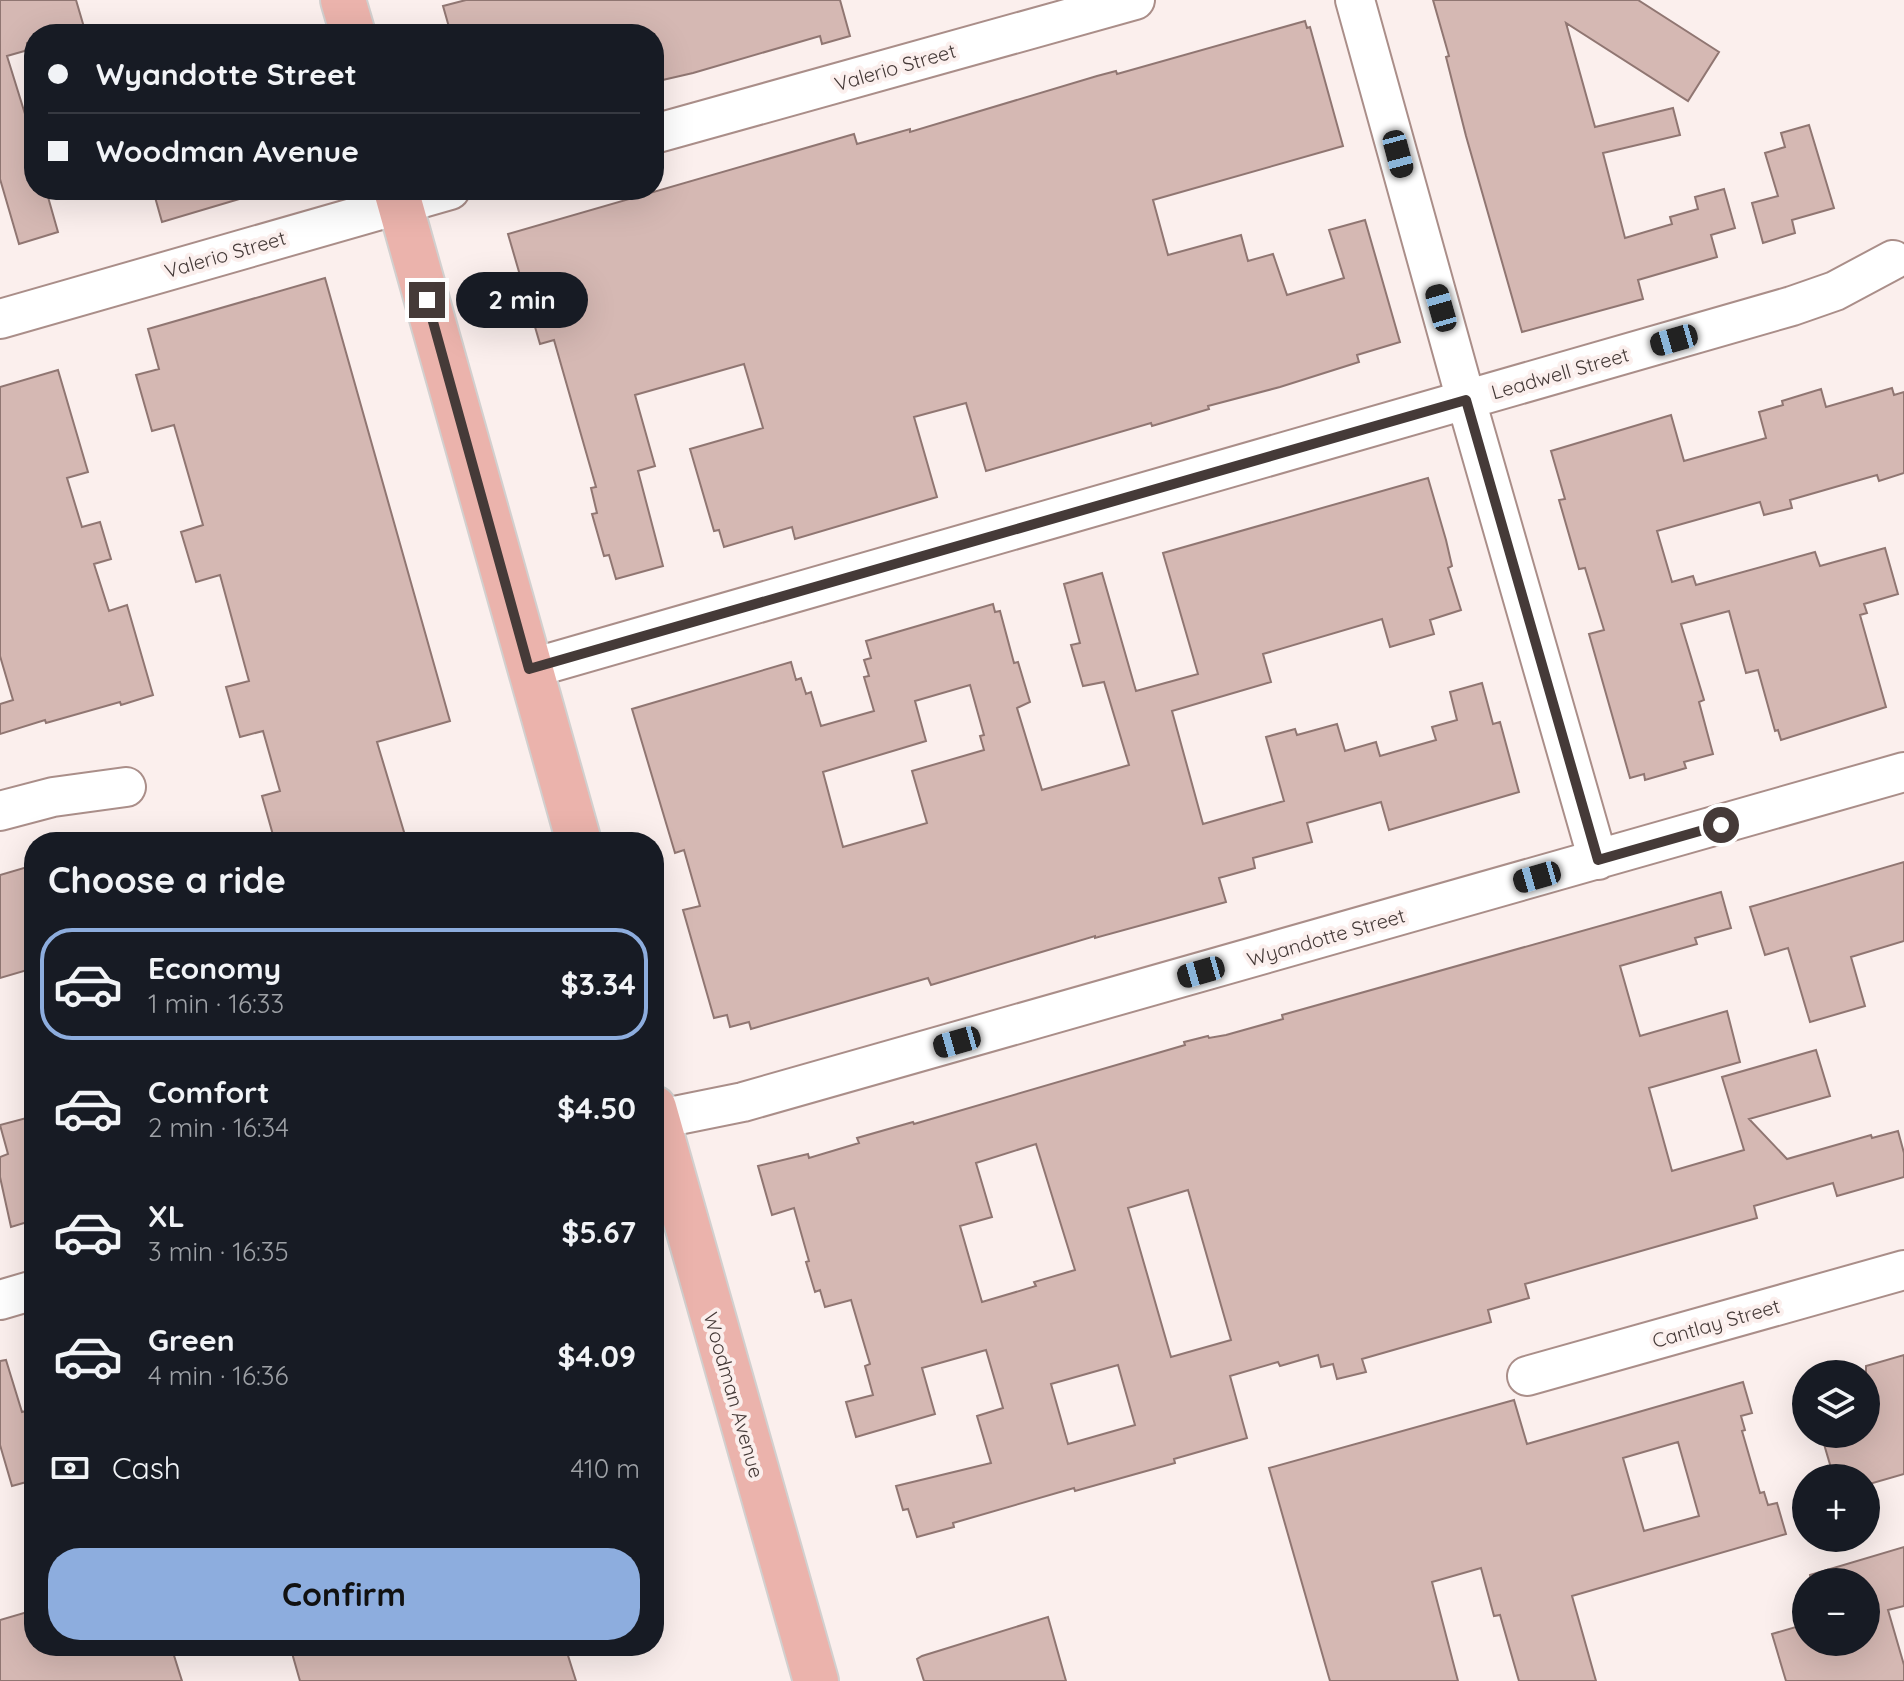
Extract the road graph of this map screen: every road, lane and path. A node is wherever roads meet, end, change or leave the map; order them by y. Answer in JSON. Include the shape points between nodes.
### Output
{"nodes":[{"id":1,"x":343,"y":0,"type":"edge"},
{"id":2,"x":1135,"y":0,"type":"edge"},
{"id":3,"x":1355,"y":0,"type":"edge"},
{"id":4,"x":350,"y":24,"type":"edge"},
{"id":5,"x":664,"y":131,"type":"edge"},
{"id":6,"x":388,"y":200,"type":"edge"},
{"id":7,"x":399,"y":200,"type":"edge"},
{"id":8,"x":1893,"y":260,"type":"dead end"},
{"id":9,"x":0,"y":319,"type":"edge"},
{"id":10,"x":1466,"y":400,"type":"junction"},
{"id":11,"x":529,"y":669,"type":"junction"},
{"id":12,"x":1904,"y":772,"type":"edge"},
{"id":13,"x":126,"y":787,"type":"dead end"},
{"id":14,"x":0,"y":811,"type":"edge"},
{"id":15,"x":576,"y":832,"type":"edge"},
{"id":16,"x":1598,"y":860,"type":"junction"},
{"id":17,"x":664,"y":1115,"type":"edge"},
{"id":18,"x":664,"y":1148,"type":"edge"},
{"id":19,"x":1904,"y":1270,"type":"edge"},
{"id":20,"x":24,"y":1293,"type":"edge"},
{"id":21,"x":0,"y":1300,"type":"edge"},
{"id":22,"x":1527,"y":1376,"type":"dead end"},
{"id":23,"x":816,"y":1681,"type":"edge"}],
"edges":[{"from":1,"to":4,"type":"main road"},
{"from":2,"to":5,"type":"street","name":"Valerio Street"},
{"from":3,"to":10,"type":"street"},
{"from":6,"to":9,"type":"street","name":"Valerio Street"},
{"from":7,"to":11,"type":"main road"},
{"from":8,"to":10,"type":"street","name":"Leadwell Street","via":[[1835,291],[1792,306]]},
{"from":10,"to":11,"type":"street","name":"Leadwell Street"},
{"from":10,"to":16,"type":"street"},
{"from":11,"to":15,"type":"main road"},
{"from":12,"to":16,"type":"street","name":"Wyandotte Street"},
{"from":13,"to":14,"type":"street"},
{"from":16,"to":17,"type":"street","name":"Wyandotte Street","via":[[743,1102]]},
{"from":18,"to":23,"type":"main road","name":"Woodman Avenue"},
{"from":19,"to":22,"type":"street","name":"Cantlay Street"},
{"from":20,"to":21,"type":"street"}]}
